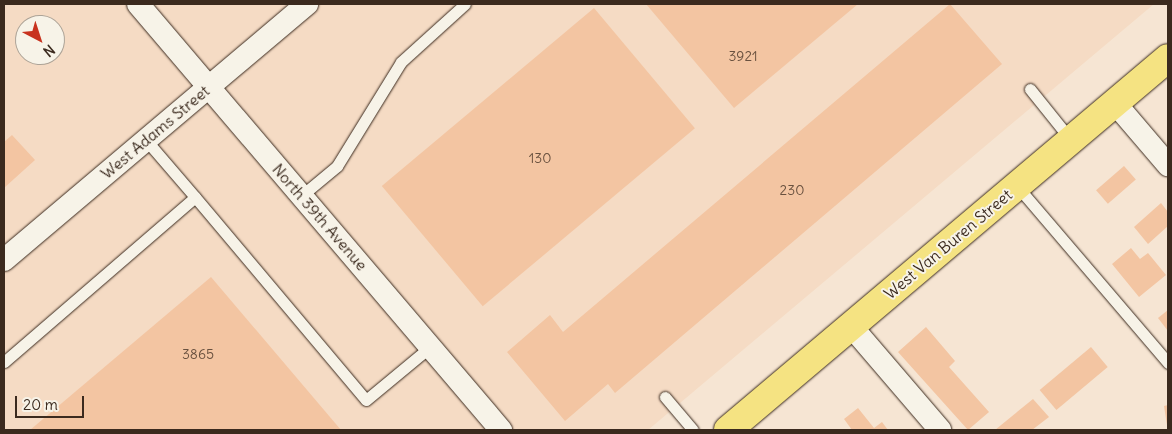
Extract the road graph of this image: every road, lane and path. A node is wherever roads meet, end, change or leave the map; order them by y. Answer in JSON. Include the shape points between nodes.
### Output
{"nodes":[{"id":1,"x":138,"y":4,"type":"edge"},
{"id":2,"x":307,"y":4,"type":"edge"},
{"id":3,"x":465,"y":4,"type":"edge"},
{"id":4,"x":1168,"y":58,"type":"edge"},
{"id":5,"x":208,"y":87,"type":"junction"},
{"id":6,"x":1030,"y":89,"type":"dead end"},
{"id":7,"x":1115,"y":103,"type":"junction"},
{"id":8,"x":146,"y":140,"type":"junction"},
{"id":9,"x":1071,"y":140,"type":"junction"},
{"id":10,"x":1168,"y":165,"type":"edge"},
{"id":11,"x":1017,"y":186,"type":"junction"},
{"id":12,"x":301,"y":196,"type":"junction"},
{"id":13,"x":195,"y":197,"type":"junction"},
{"id":14,"x":5,"y":257,"type":"edge"},
{"id":15,"x":851,"y":326,"type":"junction"},
{"id":16,"x":430,"y":347,"type":"junction"},
{"id":17,"x":4,"y":362,"type":"edge"},
{"id":18,"x":1168,"y":362,"type":"edge"},
{"id":19,"x":665,"y":397,"type":"dead end"},
{"id":20,"x":501,"y":430,"type":"edge"},
{"id":21,"x":693,"y":430,"type":"edge"},
{"id":22,"x":728,"y":430,"type":"edge"},
{"id":23,"x":940,"y":430,"type":"edge"}],
"edges":[{"from":1,"to":5,"type":"street","name":"North 39th Avenue"},
{"from":2,"to":5,"type":"street","name":"West Adams Street"},
{"from":3,"to":12,"type":"lane","via":[[401,62],[337,166]]},
{"from":4,"to":7,"type":"main road","name":"West Van Buren Street"},
{"from":5,"to":8,"type":"street","name":"West Adams Street"},
{"from":5,"to":12,"type":"street","name":"North 39th Avenue"},
{"from":6,"to":9,"type":"lane"},
{"from":7,"to":9,"type":"main road","name":"West Van Buren Street"},
{"from":7,"to":10,"type":"street"},
{"from":8,"to":13,"type":"lane"},
{"from":8,"to":14,"type":"street","name":"West Adams Street"},
{"from":9,"to":11,"type":"main road","name":"West Van Buren Street"},
{"from":11,"to":15,"type":"main road","name":"West Van Buren Street"},
{"from":11,"to":18,"type":"lane"},
{"from":12,"to":16,"type":"street","name":"North 39th Avenue"},
{"from":13,"to":16,"type":"lane","via":[[366,400]]},
{"from":13,"to":17,"type":"lane"},
{"from":15,"to":22,"type":"main road","name":"West Van Buren Street"},
{"from":15,"to":23,"type":"street"},
{"from":16,"to":20,"type":"street","name":"North 39th Avenue"},
{"from":19,"to":21,"type":"lane"}]}
